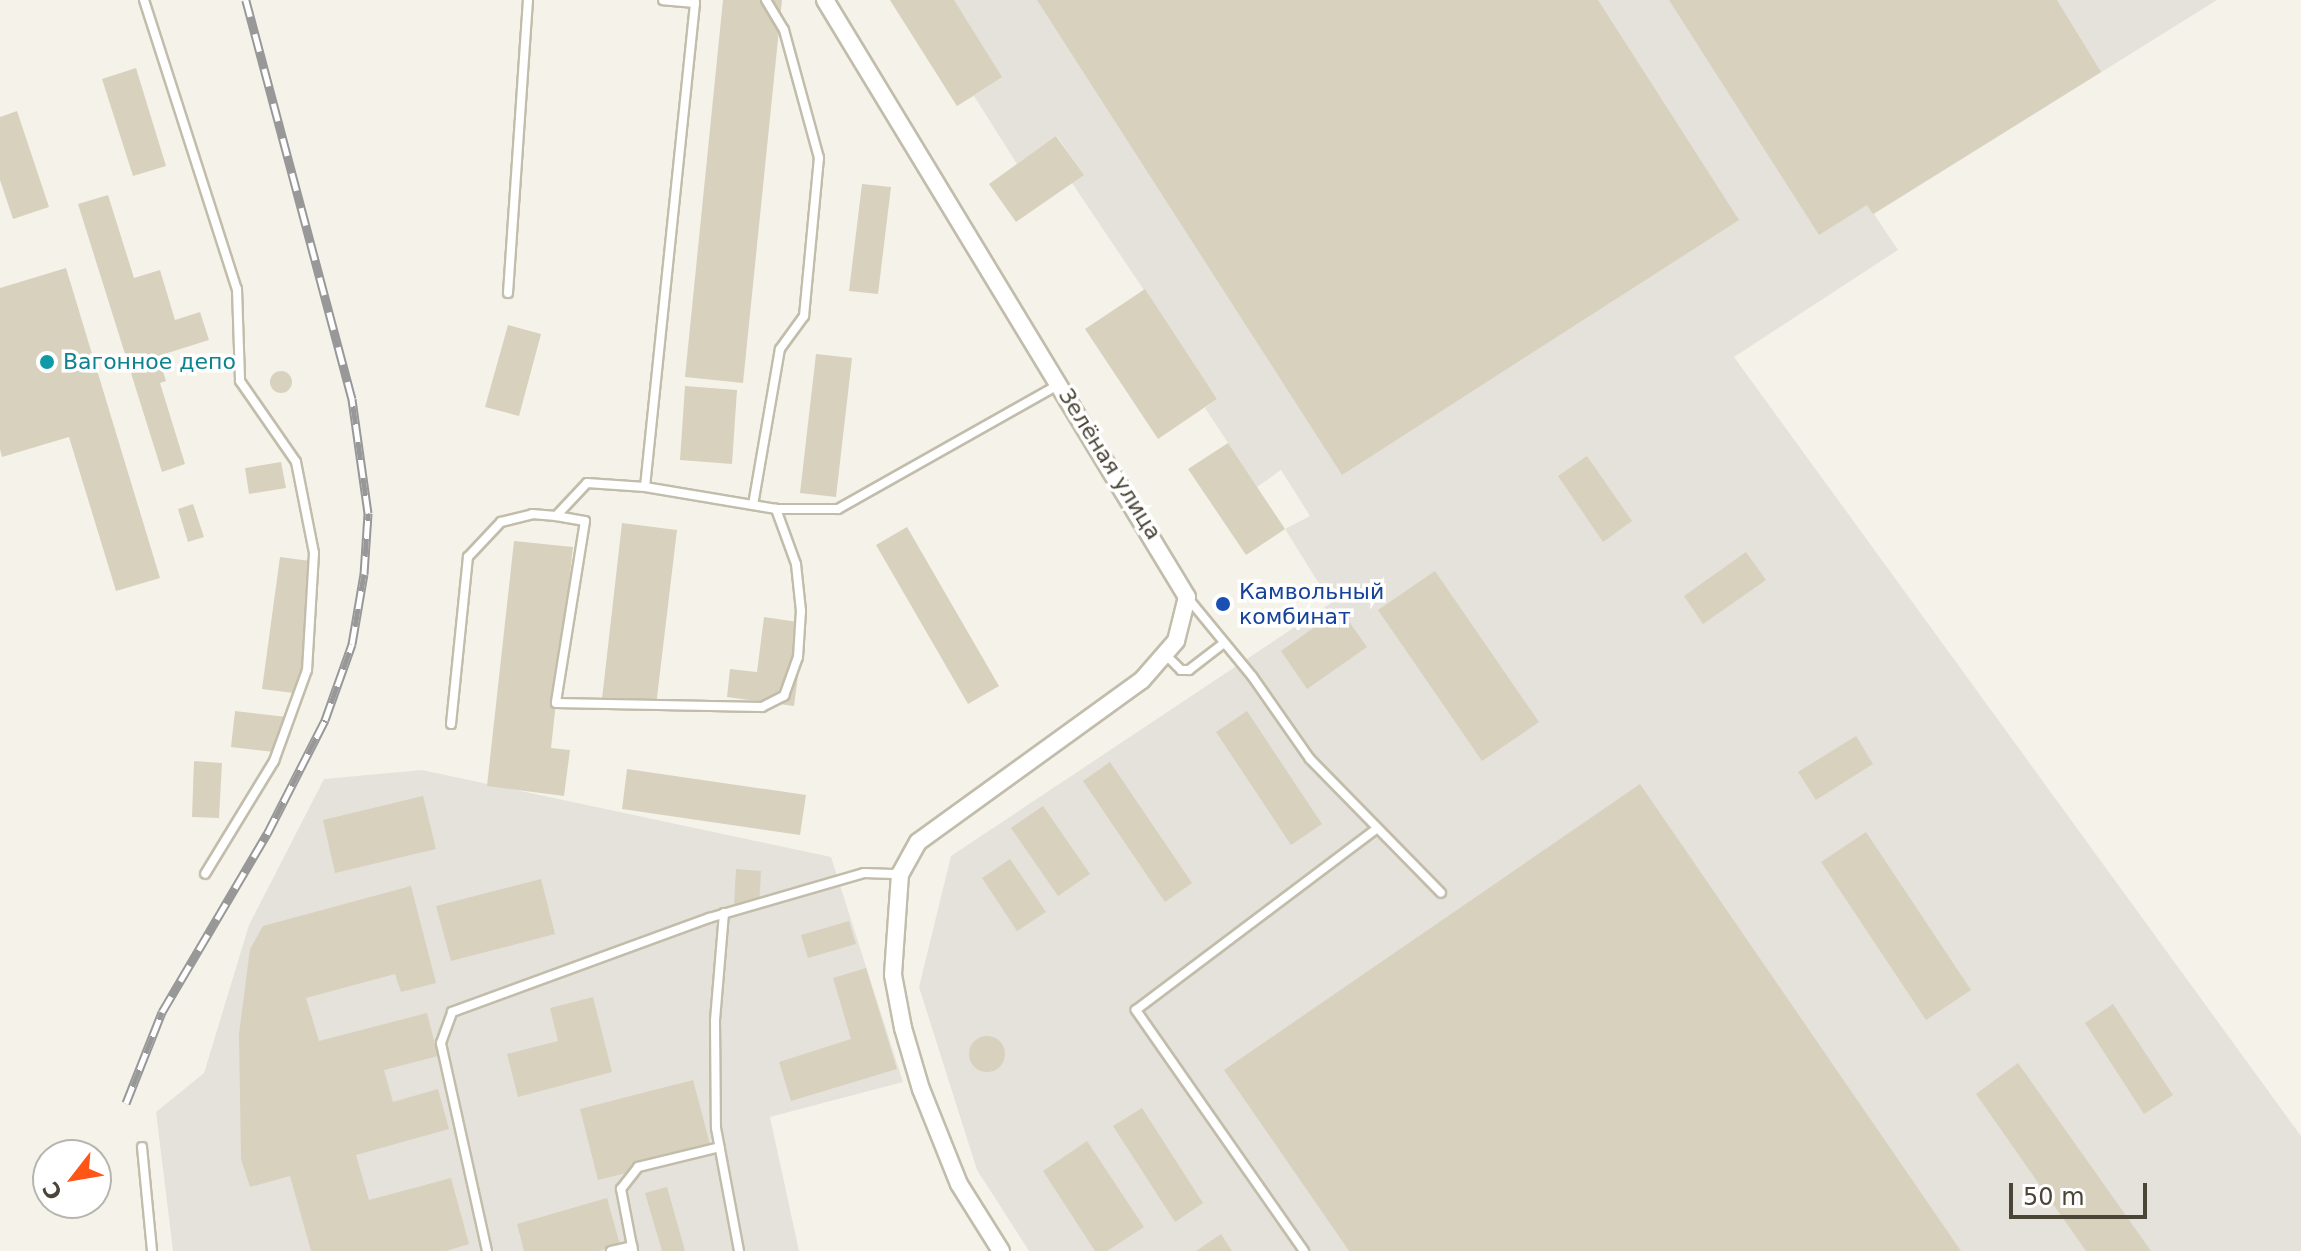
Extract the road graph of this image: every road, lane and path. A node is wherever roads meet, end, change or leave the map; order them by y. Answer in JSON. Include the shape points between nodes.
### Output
{"nodes":[{"id":1,"x":144,"y":0,"type":"edge"},
{"id":2,"x":528,"y":0,"type":"edge"},
{"id":3,"x":663,"y":0,"type":"edge"},
{"id":4,"x":766,"y":0,"type":"edge"},
{"id":5,"x":825,"y":0,"type":"edge"},
{"id":6,"x":508,"y":293,"type":"dead end"},
{"id":7,"x":1060,"y":383,"type":"junction"},
{"id":8,"x":645,"y":487,"type":"junction"},
{"id":9,"x":753,"y":505,"type":"junction"},
{"id":10,"x":776,"y":509,"type":"junction"},
{"id":11,"x":556,"y":516,"type":"junction"},
{"id":12,"x":1187,"y":597,"type":"junction"},
{"id":13,"x":1224,"y":643,"type":"junction"},
{"id":14,"x":1166,"y":655,"type":"junction"},
{"id":15,"x":451,"y":724,"type":"dead end"},
{"id":16,"x":1375,"y":830,"type":"junction"},
{"id":17,"x":205,"y":874,"type":"dead end"},
{"id":18,"x":900,"y":874,"type":"junction"},
{"id":19,"x":1441,"y":893,"type":"dead end"},
{"id":20,"x":724,"y":913,"type":"junction"},
{"id":21,"x":142,"y":1147,"type":"dead end"},
{"id":22,"x":720,"y":1147,"type":"junction"},
{"id":23,"x":633,"y":1248,"type":"edge"},
{"id":24,"x":152,"y":1251,"type":"edge"},
{"id":25,"x":487,"y":1251,"type":"edge"},
{"id":26,"x":611,"y":1251,"type":"edge"},
{"id":27,"x":739,"y":1251,"type":"edge"},
{"id":28,"x":1001,"y":1251,"type":"edge"},
{"id":29,"x":1304,"y":1251,"type":"edge"}],
"edges":[{"from":1,"to":17,"type":"lane","via":[[237,289],[240,381],[296,462],[314,553],[307,670],[274,761]]},
{"from":2,"to":6,"type":"lane"},
{"from":3,"to":8,"type":"lane","via":[[695,3]]},
{"from":4,"to":9,"type":"lane","via":[[784,30],[819,158],[804,316],[780,349]]},
{"from":5,"to":7,"type":"street","name":"Зелёная улица"},
{"from":7,"to":10,"type":"lane","via":[[838,509]]},
{"from":7,"to":12,"type":"street","name":"Зелёная улица"},
{"from":8,"to":9,"type":"lane"},
{"from":8,"to":11,"type":"lane","via":[[587,483]]},
{"from":9,"to":10,"type":"lane"},
{"from":10,"to":11,"type":"lane","via":[[796,564],[798,657],[784,696],[762,707],[556,703],[585,521]]},
{"from":11,"to":15,"type":"lane","via":[[532,514],[501,522],[468,557]]},
{"from":12,"to":13,"type":"lane","name":"Зелёная улица"},
{"from":12,"to":14,"type":"street","via":[[1185,620]]},
{"from":13,"to":14,"type":"lane","via":[[1189,670],[1181,670]]},
{"from":13,"to":16,"type":"lane","name":"Зелёная улица","via":[[1310,759]]},
{"from":14,"to":18,"type":"street","via":[[1142,680],[918,842]]},
{"from":16,"to":19,"type":"lane","name":"Зелёная улица"},
{"from":16,"to":29,"type":"lane","via":[[1136,1010]]},
{"from":18,"to":20,"type":"lane","via":[[864,873]]},
{"from":18,"to":28,"type":"street","via":[[893,975],[903,1028],[959,1184]]},
{"from":20,"to":22,"type":"lane","via":[[715,1021]]},
{"from":20,"to":25,"type":"lane","via":[[452,1012],[441,1043]]},
{"from":21,"to":24,"type":"lane"},
{"from":22,"to":23,"type":"lane","via":[[638,1167],[621,1189]]},
{"from":22,"to":27,"type":"lane"},
{"from":23,"to":26,"type":"lane"}]}
